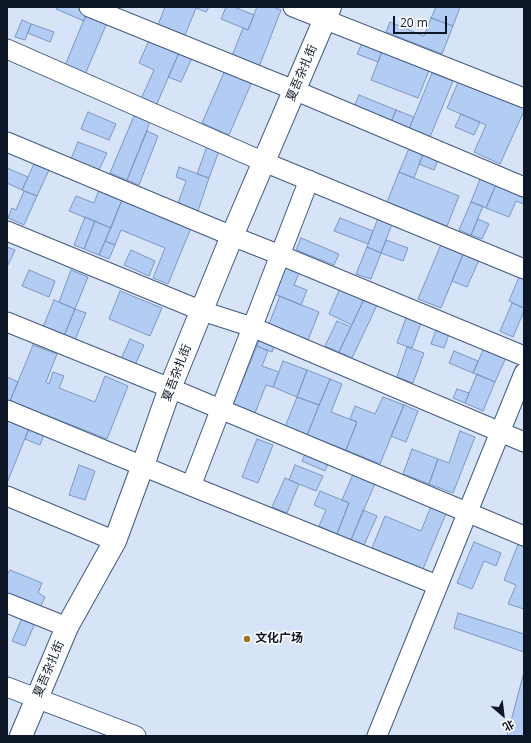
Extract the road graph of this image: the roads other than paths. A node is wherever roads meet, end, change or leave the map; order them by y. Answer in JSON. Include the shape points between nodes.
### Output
{"nodes":[{"id":1,"x":89,"y":7,"type":"edge"},
{"id":2,"x":293,"y":7,"type":"edge"},
{"id":3,"x":327,"y":14,"type":"edge"},
{"id":4,"x":7,"y":49,"type":"edge"},
{"id":5,"x":294,"y":90,"type":"junction"},
{"id":6,"x":524,"y":98,"type":"edge"},
{"id":7,"x":7,"y":142,"type":"edge"},
{"id":8,"x":264,"y":162,"type":"junction"},
{"id":9,"x":308,"y":180,"type":"junction"},
{"id":10,"x":524,"y":187,"type":"edge"},
{"id":11,"x":7,"y":231,"type":"edge"},
{"id":12,"x":232,"y":236,"type":"junction"},
{"id":13,"x":280,"y":255,"type":"junction"},
{"id":14,"x":524,"y":269,"type":"edge"},
{"id":15,"x":202,"y":312,"type":"junction"},
{"id":16,"x":7,"y":322,"type":"edge"},
{"id":17,"x":252,"y":327,"type":"junction"},
{"id":18,"x":524,"y":356,"type":"edge"},
{"id":19,"x":524,"y":373,"type":"edge"},
{"id":20,"x":170,"y":388,"type":"junction"},
{"id":21,"x":221,"y":409,"type":"junction"},
{"id":22,"x":7,"y":410,"type":"edge"},
{"id":23,"x":500,"y":432,"type":"junction"},
{"id":24,"x":524,"y":442,"type":"edge"},
{"id":25,"x":143,"y":465,"type":"junction"},
{"id":26,"x":192,"y":486,"type":"junction"},
{"id":27,"x":7,"y":496,"type":"edge"},
{"id":28,"x":467,"y":512,"type":"junction"},
{"id":29,"x":524,"y":536,"type":"edge"},
{"id":30,"x":114,"y":541,"type":"junction"},
{"id":31,"x":438,"y":585,"type":"junction"},
{"id":32,"x":7,"y":602,"type":"edge"},
{"id":33,"x":67,"y":627,"type":"junction"},
{"id":34,"x":7,"y":687,"type":"edge"},
{"id":35,"x":37,"y":698,"type":"junction"},
{"id":36,"x":21,"y":736,"type":"edge"},
{"id":37,"x":136,"y":736,"type":"edge"},
{"id":38,"x":377,"y":736,"type":"edge"}],
"edges":[{"from":1,"to":5,"type":"lane"},
{"from":2,"to":3,"type":"lane"},
{"from":3,"to":5,"type":"main road","name":"夏吾杂扎街"},
{"from":3,"to":6,"type":"lane"},
{"from":4,"to":8,"type":"lane"},
{"from":5,"to":8,"type":"main road","name":"夏吾杂扎街"},
{"from":5,"to":10,"type":"lane"},
{"from":7,"to":12,"type":"lane"},
{"from":8,"to":9,"type":"lane"},
{"from":8,"to":12,"type":"main road","name":"夏吾杂扎街"},
{"from":9,"to":13,"type":"lane"},
{"from":9,"to":14,"type":"lane"},
{"from":11,"to":15,"type":"lane"},
{"from":12,"to":13,"type":"lane"},
{"from":12,"to":15,"type":"main road","name":"夏吾杂扎街"},
{"from":13,"to":17,"type":"lane"},
{"from":13,"to":18,"type":"lane"},
{"from":15,"to":17,"type":"lane"},
{"from":15,"to":20,"type":"main road","name":"夏吾杂扎街"},
{"from":16,"to":20,"type":"lane"},
{"from":17,"to":21,"type":"lane"},
{"from":17,"to":23,"type":"lane"},
{"from":19,"to":23,"type":"lane"},
{"from":20,"to":21,"type":"lane"},
{"from":20,"to":25,"type":"main road","name":"夏吾杂扎街"},
{"from":21,"to":26,"type":"lane"},
{"from":21,"to":28,"type":"lane"},
{"from":22,"to":25,"type":"lane"},
{"from":23,"to":24,"type":"lane"},
{"from":23,"to":28,"type":"lane"},
{"from":25,"to":26,"type":"lane"},
{"from":25,"to":30,"type":"main road","name":"夏吾杂扎街"},
{"from":26,"to":31,"type":"lane"},
{"from":27,"to":30,"type":"lane"},
{"from":28,"to":29,"type":"lane"},
{"from":28,"to":31,"type":"lane"},
{"from":30,"to":33,"type":"main road","name":"夏吾杂扎街"},
{"from":31,"to":38,"type":"lane"},
{"from":32,"to":33,"type":"lane"},
{"from":33,"to":35,"type":"main road","name":"夏吾杂扎街"},
{"from":34,"to":35,"type":"lane"},
{"from":35,"to":36,"type":"main road","name":"夏吾杂扎街"},
{"from":35,"to":37,"type":"lane"}]}
